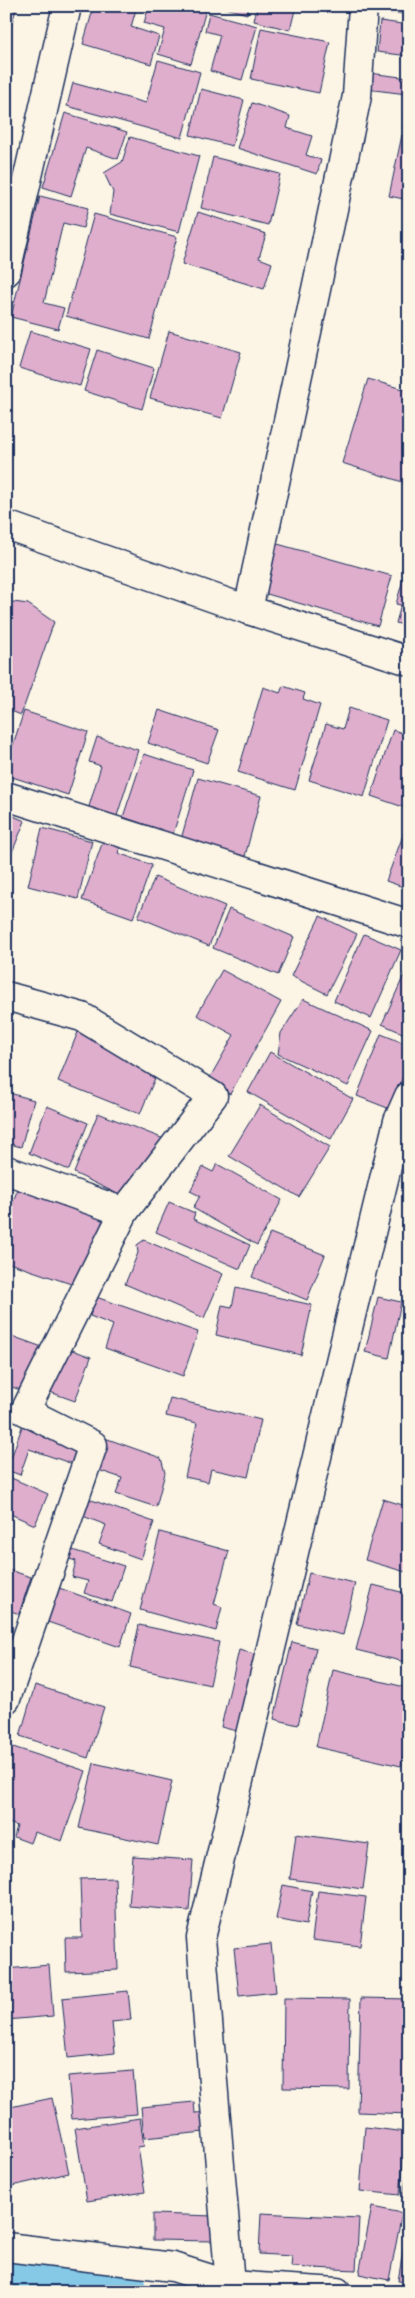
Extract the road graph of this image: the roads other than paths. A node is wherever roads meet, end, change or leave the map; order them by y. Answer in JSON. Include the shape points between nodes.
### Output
{"nodes":[{"id":1,"x":67,"y":6,"type":"edge"},
{"id":2,"x":363,"y":6,"type":"edge"},
{"id":3,"x":6,"y":272,"type":"edge"},
{"id":4,"x":6,"y":524,"type":"edge"},
{"id":5,"x":248,"y":610,"type":"junction"},
{"id":6,"x":409,"y":661,"type":"edge"},
{"id":7,"x":6,"y":796,"type":"edge"},
{"id":8,"x":409,"y":924,"type":"edge"},
{"id":9,"x":6,"y":996,"type":"edge"},
{"id":10,"x":409,"y":1096,"type":"edge"},
{"id":11,"x":6,"y":1170,"type":"edge"},
{"id":12,"x":124,"y":1212,"type":"junction"},
{"id":13,"x":6,"y":1699,"type":"edge"},
{"id":14,"x":6,"y":2246,"type":"edge"},
{"id":15,"x":230,"y":2285,"type":"junction"},
{"id":16,"x":338,"y":2292,"type":"edge"}],
"edges":[{"from":1,"to":3,"type":"street"},
{"from":2,"to":5,"type":"street","via":[[357,96]]},
{"from":4,"to":5,"type":"street"},
{"from":5,"to":6,"type":"street"},
{"from":7,"to":8,"type":"street"},
{"from":9,"to":12,"type":"street","via":[[82,1017],[213,1096]]},
{"from":10,"to":15,"type":"street","via":[[396,1130],[201,1938]]},
{"from":11,"to":12,"type":"street"},
{"from":12,"to":13,"type":"street","via":[[25,1411],[93,1444]]},
{"from":14,"to":15,"type":"street","via":[[173,2267]]},
{"from":15,"to":16,"type":"street"}]}
